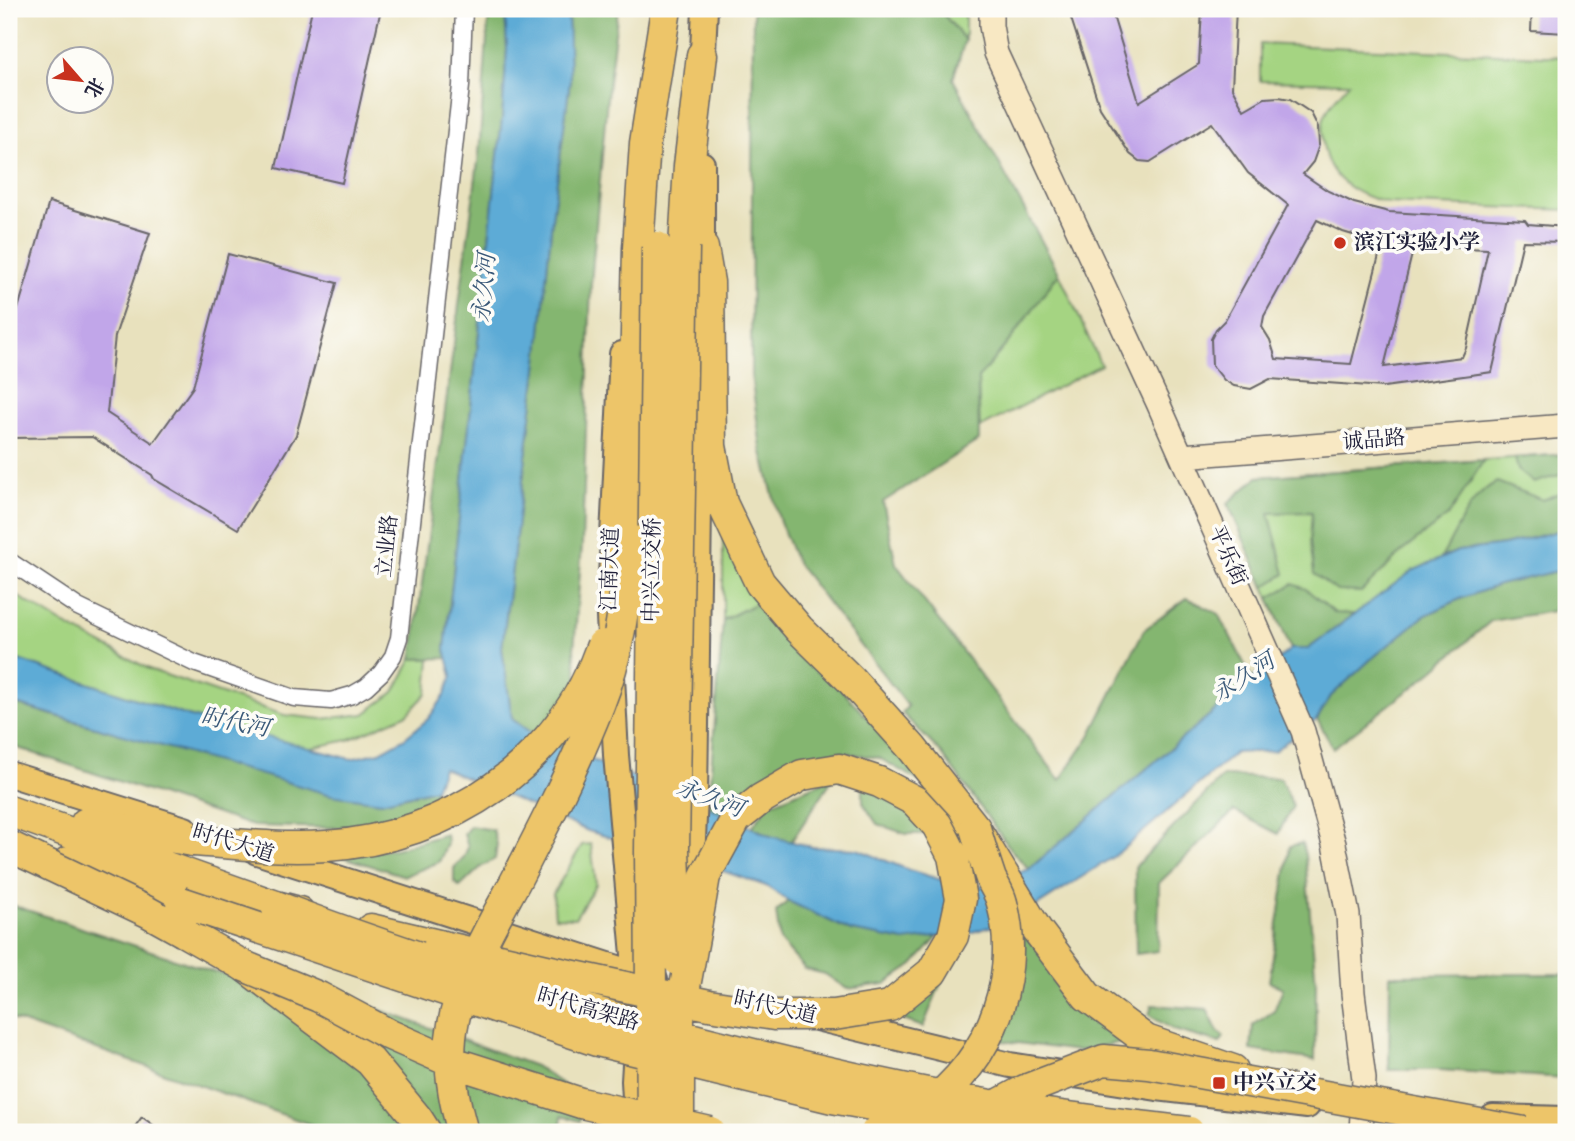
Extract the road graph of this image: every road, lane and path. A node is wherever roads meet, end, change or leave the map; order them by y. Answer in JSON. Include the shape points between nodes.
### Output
{"nodes":[{"id":1,"x":464,"y":9,"type":"edge"},
{"id":2,"x":667,"y":9,"type":"edge"},
{"id":3,"x":705,"y":9,"type":"edge"},
{"id":4,"x":991,"y":9,"type":"edge"},
{"id":5,"x":702,"y":55,"type":"joint"},
{"id":6,"x":670,"y":248,"type":"junction"},
{"id":7,"x":1566,"y":426,"type":"edge"},
{"id":8,"x":1181,"y":456,"type":"junction"},
{"id":9,"x":631,"y":540,"type":"junction"},
{"id":10,"x":9,"y":561,"type":"edge"},
{"id":11,"x":9,"y":774,"type":"edge"},
{"id":12,"x":9,"y":802,"type":"edge"},
{"id":13,"x":9,"y":811,"type":"edge"},
{"id":14,"x":975,"y":828,"type":"junction"},
{"id":15,"x":9,"y":844,"type":"edge"},
{"id":16,"x":9,"y":856,"type":"edge"},
{"id":17,"x":276,"y":906,"type":"junction"},
{"id":18,"x":244,"y":966,"type":"junction"},
{"id":19,"x":637,"y":976,"type":"junction"},
{"id":20,"x":682,"y":987,"type":"junction"},
{"id":21,"x":680,"y":1019,"type":"junction"},
{"id":22,"x":637,"y":1059,"type":"junction"},
{"id":23,"x":688,"y":1075,"type":"junction"},
{"id":24,"x":1287,"y":1089,"type":"junction"},
{"id":25,"x":1566,"y":1119,"type":"edge"},
{"id":26,"x":1362,"y":1122,"type":"edge"},
{"id":27,"x":426,"y":1132,"type":"edge"},
{"id":28,"x":463,"y":1132,"type":"edge"},
{"id":29,"x":637,"y":1132,"type":"edge"},
{"id":30,"x":652,"y":1132,"type":"edge"},
{"id":31,"x":679,"y":1132,"type":"edge"},
{"id":32,"x":687,"y":1132,"type":"edge"},
{"id":33,"x":709,"y":1132,"type":"edge"},
{"id":34,"x":876,"y":1132,"type":"edge"},
{"id":35,"x":948,"y":1132,"type":"edge"},
{"id":36,"x":1023,"y":1132,"type":"edge"},
{"id":37,"x":1188,"y":1132,"type":"edge"},
{"id":38,"x":1524,"y":1132,"type":"edge"}],
"edges":[{"from":1,"to":10,"type":"street","name":"立业路","via":[[461,86],[398,638],[381,673],[352,695],[331,701],[294,698],[194,663],[78,607]]},
{"from":2,"to":6,"type":"highway","name":"中兴立交桥"},
{"from":2,"to":19,"type":"main road","name":"江南大道","via":[[629,217],[608,617]]},
{"from":3,"to":5,"type":"main road"},
{"from":4,"to":8,"type":"street","name":"平乐街","via":[[996,53]]},
{"from":5,"to":6,"type":"highway","name":"中兴立交桥","via":[[690,166]]},
{"from":6,"to":9,"type":"highway"},
{"from":6,"to":14,"type":"highway","via":[[709,282],[711,446],[722,503],[760,583],[912,748]]},
{"from":6,"to":20,"type":"main road","via":[[695,797]]},
{"from":6,"to":21,"type":"highway","name":"中兴立交桥","bridge":true,"via":[[674,849]]},
{"from":6,"to":30,"type":"highway","name":"中兴立交桥","bridge":true,"via":[[650,851]]},
{"from":7,"to":8,"type":"street","name":"诚品路"},
{"from":8,"to":26,"type":"street","name":"平乐街","via":[[1303,731],[1334,844],[1348,915],[1364,1079]]},
{"from":9,"to":12,"type":"highway","bridge":true,"via":[[617,602],[573,708],[516,771],[477,800],[430,824],[381,839],[326,846],[255,845],[98,826]]},
{"from":9,"to":28,"type":"highway","bridge":true,"via":[[614,667],[576,760],[485,937],[459,1002],[450,1074]]},
{"from":11,"to":19,"type":"main road","name":"时代大道"},
{"from":13,"to":17,"type":"highway","name":"时代高架路"},
{"from":14,"to":24,"type":"highway","bridge":true,"via":[[1037,930],[1087,996],[1146,1040]]},
{"from":14,"to":34,"type":"highway","bridge":true,"via":[[1002,901],[1008,940],[1008,980],[998,1017],[971,1062],[947,1090],[910,1117]]},
{"from":15,"to":18,"type":"highway","bridge":true,"via":[[148,912]]},
{"from":15,"to":36,"type":"highway","name":"时代高架路","bridge":true,"via":[[597,1041],[832,1098]]},
{"from":16,"to":22,"type":"main road","via":[[587,1048]]},
{"from":17,"to":21,"type":"highway","bridge":true,"via":[[547,970],[642,990],[682,999],[696,1002],[709,1005],[774,1015],[834,1014],[890,1006],[932,972],[953,936],[961,900],[953,856],[937,825],[915,801],[879,782],[839,769],[802,775],[761,799],[736,818],[705,876],[691,958],[684,995],[682,1007]]},
{"from":17,"to":37,"type":"highway","name":"时代高架路","bridge":true,"via":[[503,985],[711,1044],[959,1099]]},
{"from":18,"to":27,"type":"highway","bridge":true,"via":[[370,1061]]},
{"from":18,"to":33,"type":"highway","bridge":true,"via":[[449,1061],[581,1103]]},
{"from":19,"to":20,"type":"main road","name":"时代大道"},
{"from":19,"to":22,"type":"main road","name":"江南大道"},
{"from":20,"to":23,"type":"main road"},
{"from":20,"to":26,"type":"main road","name":"时代大道","via":[[1010,1065]]},
{"from":21,"to":31,"type":"highway","name":"中兴立交桥","bridge":true},
{"from":22,"to":23,"type":"main road"},
{"from":22,"to":29,"type":"main road","name":"江南大道"},
{"from":23,"to":32,"type":"main road"},
{"from":23,"to":35,"type":"main road"},
{"from":24,"to":35,"type":"highway","bridge":true,"via":[[1104,1059],[1024,1090]]},
{"from":24,"to":38,"type":"highway","bridge":true},
{"from":25,"to":26,"type":"main road","name":"时代大道"}]}
